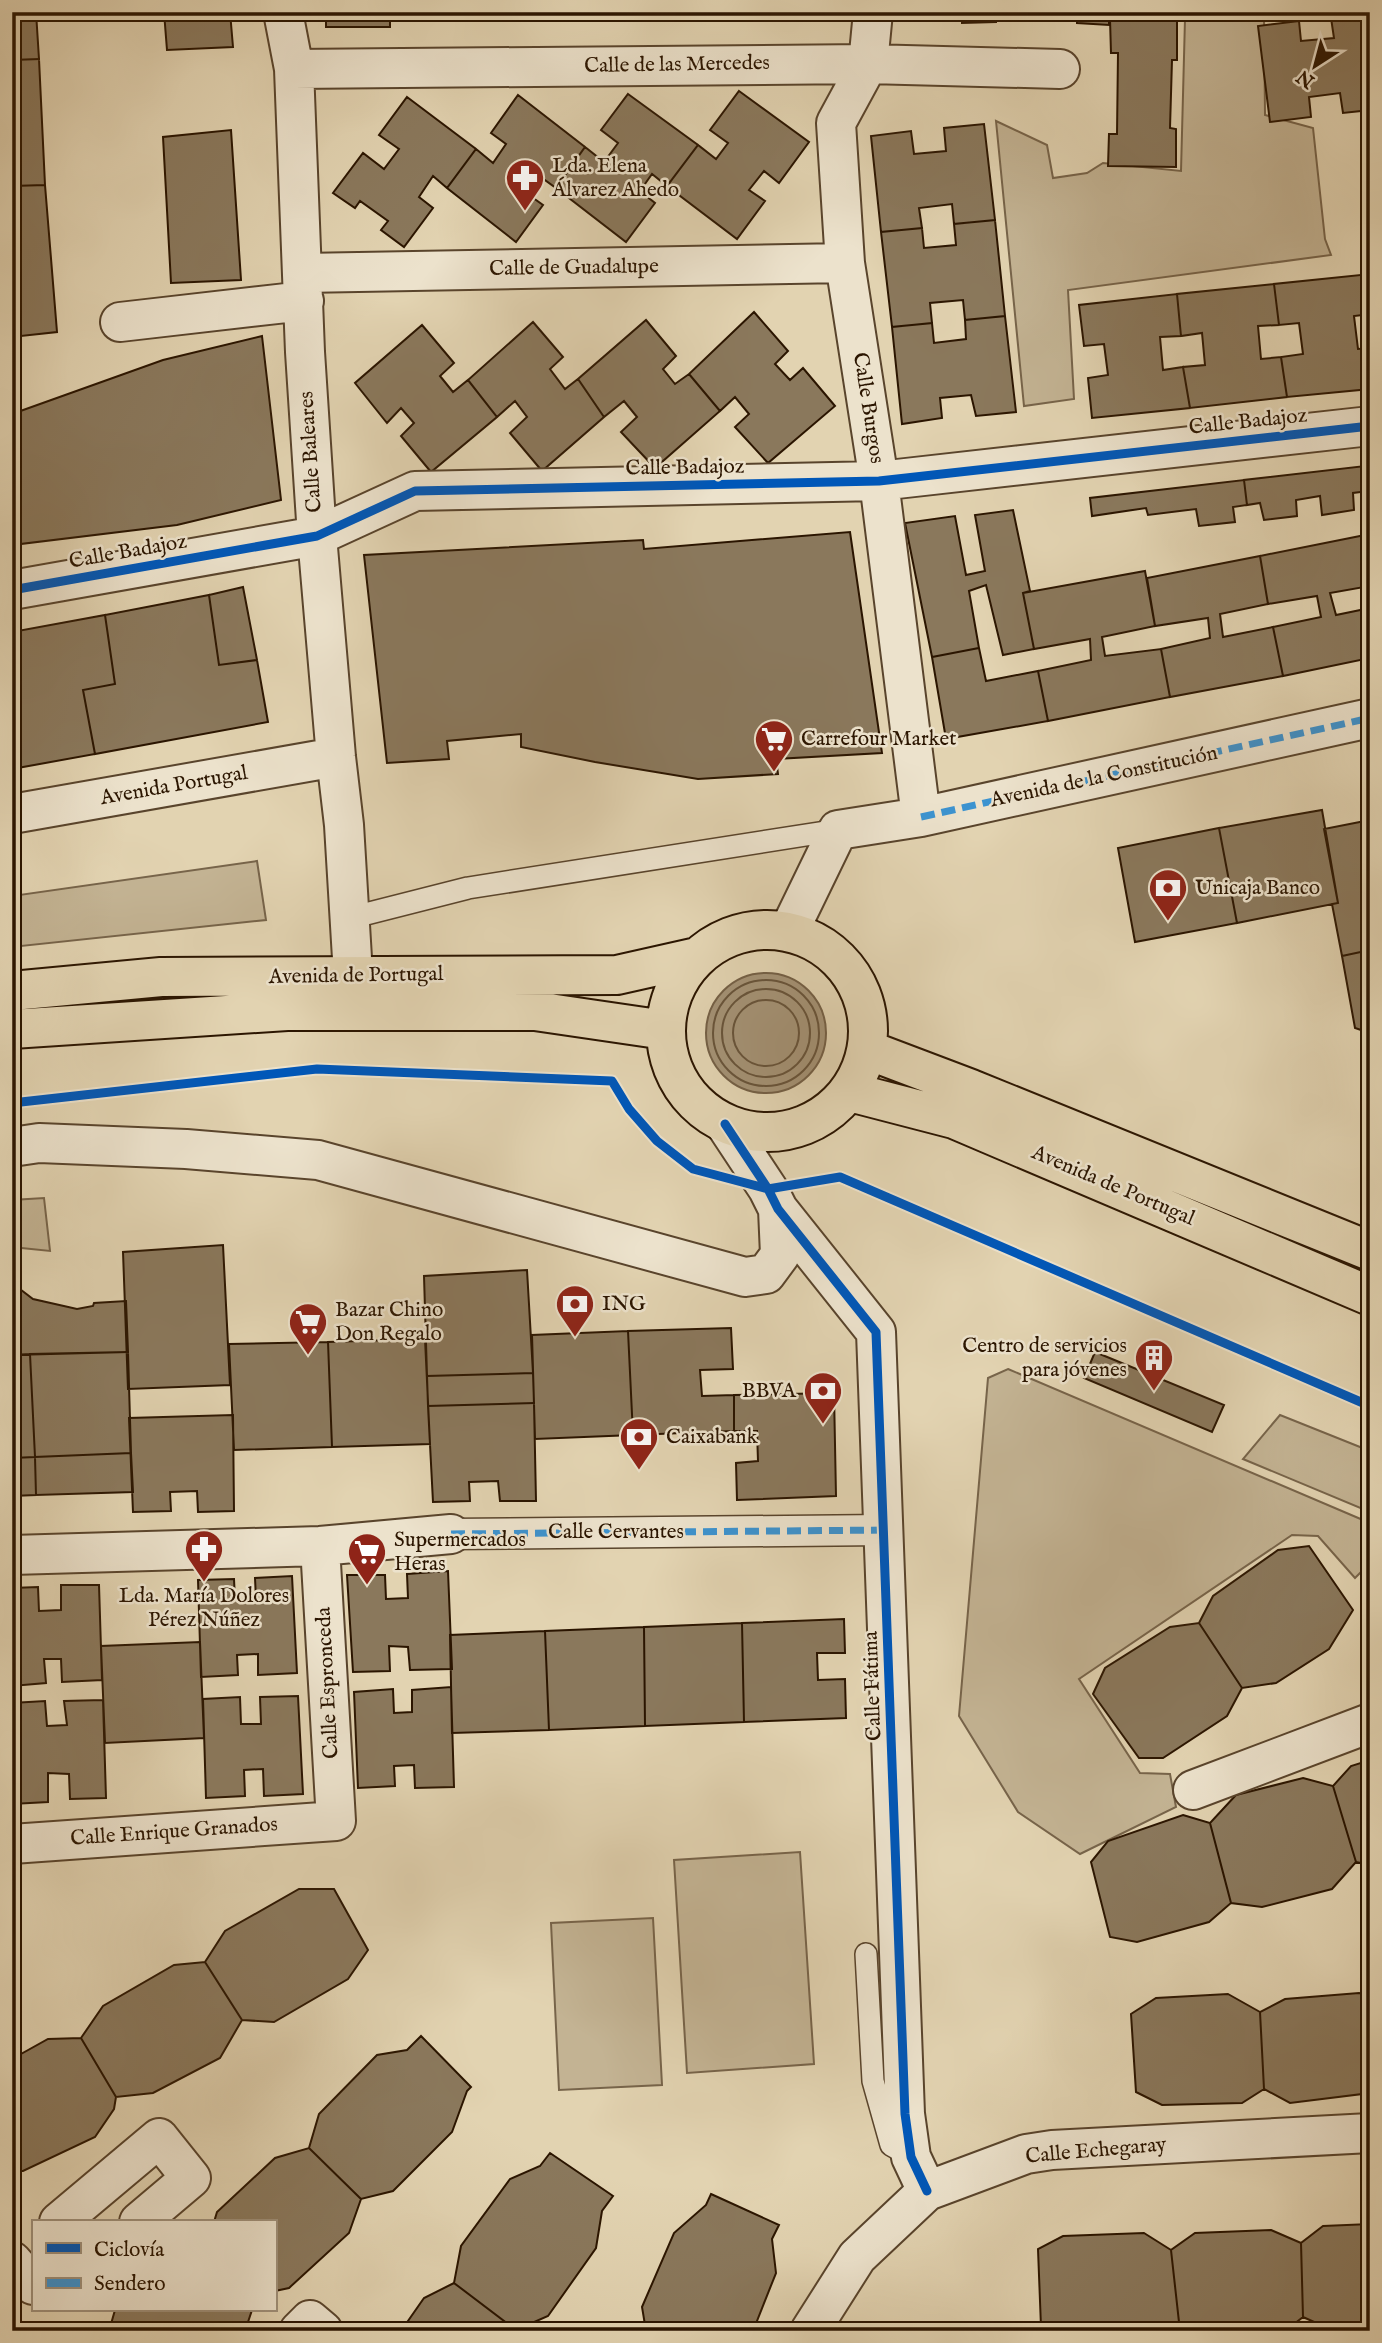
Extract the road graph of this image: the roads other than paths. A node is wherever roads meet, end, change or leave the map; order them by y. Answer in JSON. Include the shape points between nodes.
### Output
{"nodes":[{"id":1,"x":283,"y":12,"type":"edge"},
{"id":2,"x":873,"y":12,"type":"edge"},
{"id":3,"x":868,"y":64,"type":"junction"},
{"id":4,"x":293,"y":69,"type":"junction"},
{"id":5,"x":1060,"y":69,"type":"dead end"},
{"id":6,"x":845,"y":263,"type":"junction"},
{"id":7,"x":304,"y":287,"type":"junction"},
{"id":8,"x":120,"y":322,"type":"dead end"},
{"id":9,"x":1370,"y":426,"type":"edge"},
{"id":10,"x":879,"y":481,"type":"junction"},
{"id":11,"x":317,"y":536,"type":"junction"},
{"id":12,"x":12,"y":590,"type":"edge"},
{"id":13,"x":1370,"y":718,"type":"edge"},
{"id":14,"x":335,"y":757,"type":"junction"},
{"id":15,"x":12,"y":814,"type":"edge"},
{"id":16,"x":921,"y":817,"type":"junction"},
{"id":17,"x":838,"y":830,"type":"junction"},
{"id":18,"x":349,"y":918,"type":"junction"},
{"id":19,"x":789,"y":931,"type":"junction"},
{"id":20,"x":697,"y":957,"type":"junction"},
{"id":21,"x":353,"y":975,"type":"junction"},
{"id":22,"x":12,"y":991,"type":"edge"},
{"id":23,"x":12,"y":1029,"type":"edge"},
{"id":24,"x":665,"y":1030,"type":"junction"},
{"id":25,"x":868,"y":1051,"type":"junction"},
{"id":26,"x":850,"y":1092,"type":"junction"},
{"id":27,"x":725,"y":1124,"type":"junction"},
{"id":28,"x":12,"y":1147,"type":"edge"},
{"id":29,"x":778,"y":1209,"type":"junction"},
{"id":30,"x":1370,"y":1251,"type":"edge"},
{"id":31,"x":1370,"y":1296,"type":"edge"},
{"id":32,"x":885,"y":1530,"type":"junction"},
{"id":33,"x":451,"y":1534,"type":"joint"},
{"id":34,"x":320,"y":1546,"type":"junction"},
{"id":35,"x":12,"y":1555,"type":"edge"},
{"id":36,"x":1370,"y":1723,"type":"edge"},
{"id":37,"x":1193,"y":1790,"type":"dead end"},
{"id":38,"x":336,"y":1821,"type":"joint"},
{"id":39,"x":12,"y":1844,"type":"edge"},
{"id":40,"x":866,"y":1954,"type":"dead end"},
{"id":41,"x":1370,"y":2133,"type":"edge"},
{"id":42,"x":911,"y":2157,"type":"junction"},
{"id":43,"x":927,"y":2191,"type":"junction"},
{"id":44,"x":61,"y":2220,"type":"edge"},
{"id":45,"x":141,"y":2220,"type":"edge"},
{"id":46,"x":32,"y":2244,"type":"edge"},
{"id":47,"x":12,"y":2261,"type":"edge"},
{"id":48,"x":32,"y":2284,"type":"edge"},
{"id":49,"x":299,"y":2331,"type":"edge"},
{"id":50,"x":323,"y":2331,"type":"edge"},
{"id":51,"x":810,"y":2331,"type":"edge"}],
"edges":[{"from":1,"to":4,"type":"street","name":"Calle Baleares"},
{"from":2,"to":3,"type":"street"},
{"from":3,"to":4,"type":"street","name":"Calle de las Mercedes"},
{"from":3,"to":5,"type":"street","name":"Calle de las Mercedes"},
{"from":3,"to":6,"type":"street","name":"Calle Burgos","via":[[836,123]]},
{"from":4,"to":7,"type":"street","name":"Calle Baleares"},
{"from":6,"to":7,"type":"street","name":"Calle de Guadalupe"},
{"from":6,"to":10,"type":"street","name":"Calle Burgos"},
{"from":7,"to":8,"type":"street","name":"Calle de Guadalupe"},
{"from":7,"to":11,"type":"street","name":"Calle Baleares"},
{"from":9,"to":10,"type":"street","name":"Calle Badajoz"},
{"from":10,"to":11,"type":"street","name":"Calle Badajoz","via":[[415,491]]},
{"from":10,"to":16,"type":"street","name":"Calle Burgos"},
{"from":11,"to":12,"type":"street","name":"Calle Badajoz"},
{"from":11,"to":14,"type":"street","name":"Calle Baleares"},
{"from":13,"to":16,"type":"street","name":"Avenida de la Constitución"},
{"from":14,"to":15,"type":"street","name":"Avenida Portugal"},
{"from":14,"to":18,"type":"street","name":"Calle Baleares"},
{"from":16,"to":17,"type":"street","name":"Avenida de la Constitución"},
{"from":17,"to":18,"type":"lane","via":[[468,888]]},
{"from":17,"to":19,"type":"street"},
{"from":18,"to":21,"type":"street","name":"Calle Baleares"},
{"from":19,"to":20,"type":"main road","via":[[754,930],[731,936]]},
{"from":19,"to":25,"type":"main road","via":[[826,948],[856,980],[869,1015]]},
{"from":20,"to":21,"type":"main road","name":"Avenida de Portugal","via":[[617,975]]},
{"from":20,"to":24,"type":"main road","via":[[679,981]]},
{"from":21,"to":22,"type":"main road","name":"Avenida de Portugal","via":[[161,977]]},
{"from":23,"to":24,"type":"main road","name":"Avenida de Portugal","via":[[287,1011],[535,1011]]},
{"from":24,"to":27,"type":"main road","via":[[678,1079],[696,1104]]},
{"from":25,"to":26,"type":"main road"},
{"from":25,"to":30,"type":"main road","name":"Avenida de Portugal"},
{"from":26,"to":27,"type":"main road","via":[[821,1118],[789,1132],[763,1133]]},
{"from":26,"to":31,"type":"main road","name":"Avenida de Portugal","via":[[954,1118]]},
{"from":27,"to":29,"type":"street"},
{"from":28,"to":29,"type":"street","via":[[39,1143],[186,1149],[318,1160],[745,1277],[766,1273],[780,1255]]},
{"from":29,"to":32,"type":"street","name":"Calle Fátima","via":[[876,1332]]},
{"from":32,"to":33,"type":"street","name":"Calle Cervantes"},
{"from":32,"to":42,"type":"street","name":"Calle Fátima","via":[[905,2114]]},
{"from":33,"to":34,"type":"street","name":"Calle Cervantes"},
{"from":34,"to":35,"type":"street","name":"Calle Cervantes"},
{"from":34,"to":38,"type":"street","name":"Calle Espronceda"},
{"from":36,"to":37,"type":"street"},
{"from":38,"to":39,"type":"street","name":"Calle Enrique Granados"},
{"from":40,"to":42,"type":"lane","via":[[873,2081],[891,2145]]},
{"from":41,"to":43,"type":"street","name":"Calle Echegaray","via":[[1052,2150],[1026,2154]]},
{"from":42,"to":43,"type":"street","name":"Calle Fátima"},
{"from":43,"to":51,"type":"street","name":"Calle Echegaray","via":[[857,2257]]},
{"from":44,"to":45,"type":"street","via":[[159,2138],[191,2178]]},
{"from":46,"to":47,"type":"street"},
{"from":47,"to":48,"type":"street"},
{"from":49,"to":50,"type":"street","via":[[310,2320]]}]}
